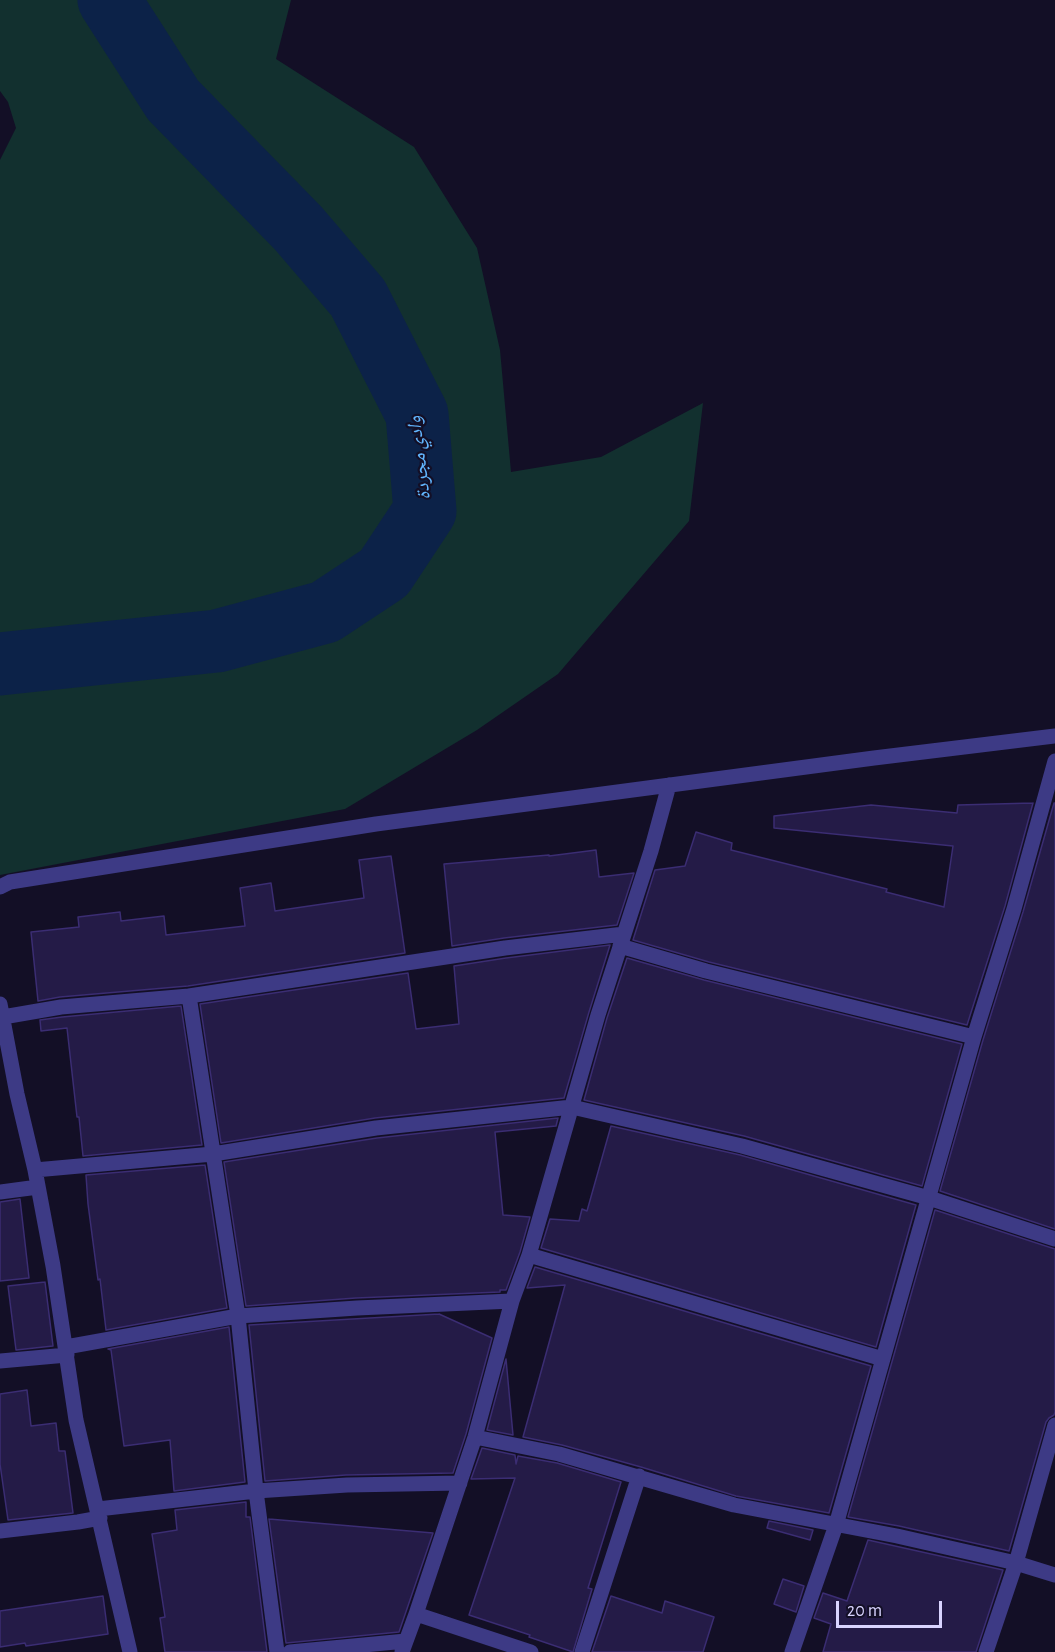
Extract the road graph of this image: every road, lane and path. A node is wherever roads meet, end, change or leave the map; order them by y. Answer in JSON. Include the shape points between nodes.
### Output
{"nodes":[{"id":1,"x":1055,"y":736,"type":"edge"},
{"id":2,"x":1055,"y":761,"type":"edge"},
{"id":3,"x":669,"y":785,"type":"junction"},
{"id":4,"x":0,"y":887,"type":"edge"},
{"id":5,"x":622,"y":940,"type":"junction"},
{"id":6,"x":189,"y":996,"type":"junction"},
{"id":7,"x":1,"y":1010,"type":"edge"},
{"id":8,"x":974,"y":1037,"type":"junction"},
{"id":9,"x":572,"y":1107,"type":"junction"},
{"id":10,"x":213,"y":1154,"type":"junction"},
{"id":11,"x":35,"y":1170,"type":"junction"},
{"id":12,"x":38,"y":1187,"type":"junction"},
{"id":13,"x":0,"y":1192,"type":"edge"},
{"id":14,"x":929,"y":1198,"type":"junction"},
{"id":15,"x":1055,"y":1239,"type":"edge"},
{"id":16,"x":528,"y":1255,"type":"junction"},
{"id":17,"x":512,"y":1301,"type":"junction"},
{"id":18,"x":238,"y":1316,"type":"junction"},
{"id":19,"x":66,"y":1351,"type":"junction"},
{"id":20,"x":883,"y":1359,"type":"junction"},
{"id":21,"x":0,"y":1361,"type":"edge"},
{"id":22,"x":1055,"y":1425,"type":"edge"},
{"id":23,"x":475,"y":1437,"type":"junction"},
{"id":24,"x":639,"y":1476,"type":"junction"},
{"id":25,"x":460,"y":1483,"type":"junction"},
{"id":26,"x":256,"y":1491,"type":"junction"},
{"id":27,"x":99,"y":1513,"type":"junction"},
{"id":28,"x":836,"y":1526,"type":"junction"},
{"id":29,"x":0,"y":1531,"type":"edge"},
{"id":30,"x":1016,"y":1563,"type":"junction"},
{"id":31,"x":1055,"y":1575,"type":"edge"},
{"id":32,"x":416,"y":1614,"type":"junction"},
{"id":33,"x":404,"y":1647,"type":"edge"},
{"id":34,"x":130,"y":1652,"type":"edge"},
{"id":35,"x":277,"y":1652,"type":"edge"},
{"id":36,"x":290,"y":1652,"type":"edge"},
{"id":37,"x":531,"y":1652,"type":"edge"},
{"id":38,"x":582,"y":1652,"type":"edge"},
{"id":39,"x":792,"y":1652,"type":"edge"},
{"id":40,"x":986,"y":1652,"type":"edge"}],
"edges":[{"from":1,"to":3,"type":"street"},
{"from":2,"to":8,"type":"street"},
{"from":3,"to":4,"type":"street","via":[[376,824],[10,882]]},
{"from":3,"to":5,"type":"street"},
{"from":5,"to":6,"type":"street","via":[[505,948]]},
{"from":5,"to":8,"type":"street","via":[[716,974]]},
{"from":5,"to":9,"type":"street"},
{"from":6,"to":7,"type":"street"},
{"from":6,"to":10,"type":"street"},
{"from":7,"to":11,"type":"street"},
{"from":8,"to":14,"type":"street"},
{"from":9,"to":10,"type":"street","via":[[376,1128]]},
{"from":9,"to":14,"type":"street","via":[[742,1146]]},
{"from":9,"to":16,"type":"street"},
{"from":10,"to":11,"type":"street"},
{"from":10,"to":18,"type":"street"},
{"from":11,"to":12,"type":"street"},
{"from":12,"to":13,"type":"street"},
{"from":12,"to":19,"type":"street"},
{"from":14,"to":15,"type":"street"},
{"from":14,"to":20,"type":"street"},
{"from":16,"to":17,"type":"street"},
{"from":16,"to":20,"type":"street"},
{"from":17,"to":18,"type":"street"},
{"from":17,"to":23,"type":"street"},
{"from":18,"to":19,"type":"street"},
{"from":18,"to":26,"type":"street"},
{"from":19,"to":21,"type":"street"},
{"from":19,"to":27,"type":"street","via":[[76,1420]]},
{"from":20,"to":28,"type":"street"},
{"from":22,"to":30,"type":"street"},
{"from":23,"to":24,"type":"street"},
{"from":23,"to":25,"type":"street"},
{"from":24,"to":28,"type":"street","via":[[734,1505]]},
{"from":24,"to":38,"type":"street"},
{"from":25,"to":26,"type":"street"},
{"from":25,"to":32,"type":"street"},
{"from":26,"to":27,"type":"street"},
{"from":26,"to":35,"type":"street"},
{"from":27,"to":29,"type":"street","via":[[78,1522]]},
{"from":27,"to":34,"type":"street"},
{"from":28,"to":30,"type":"street"},
{"from":28,"to":39,"type":"street"},
{"from":30,"to":31,"type":"street"},
{"from":30,"to":40,"type":"street"},
{"from":32,"to":33,"type":"street"},
{"from":32,"to":37,"type":"street"},
{"from":33,"to":36,"type":"street"}]}
